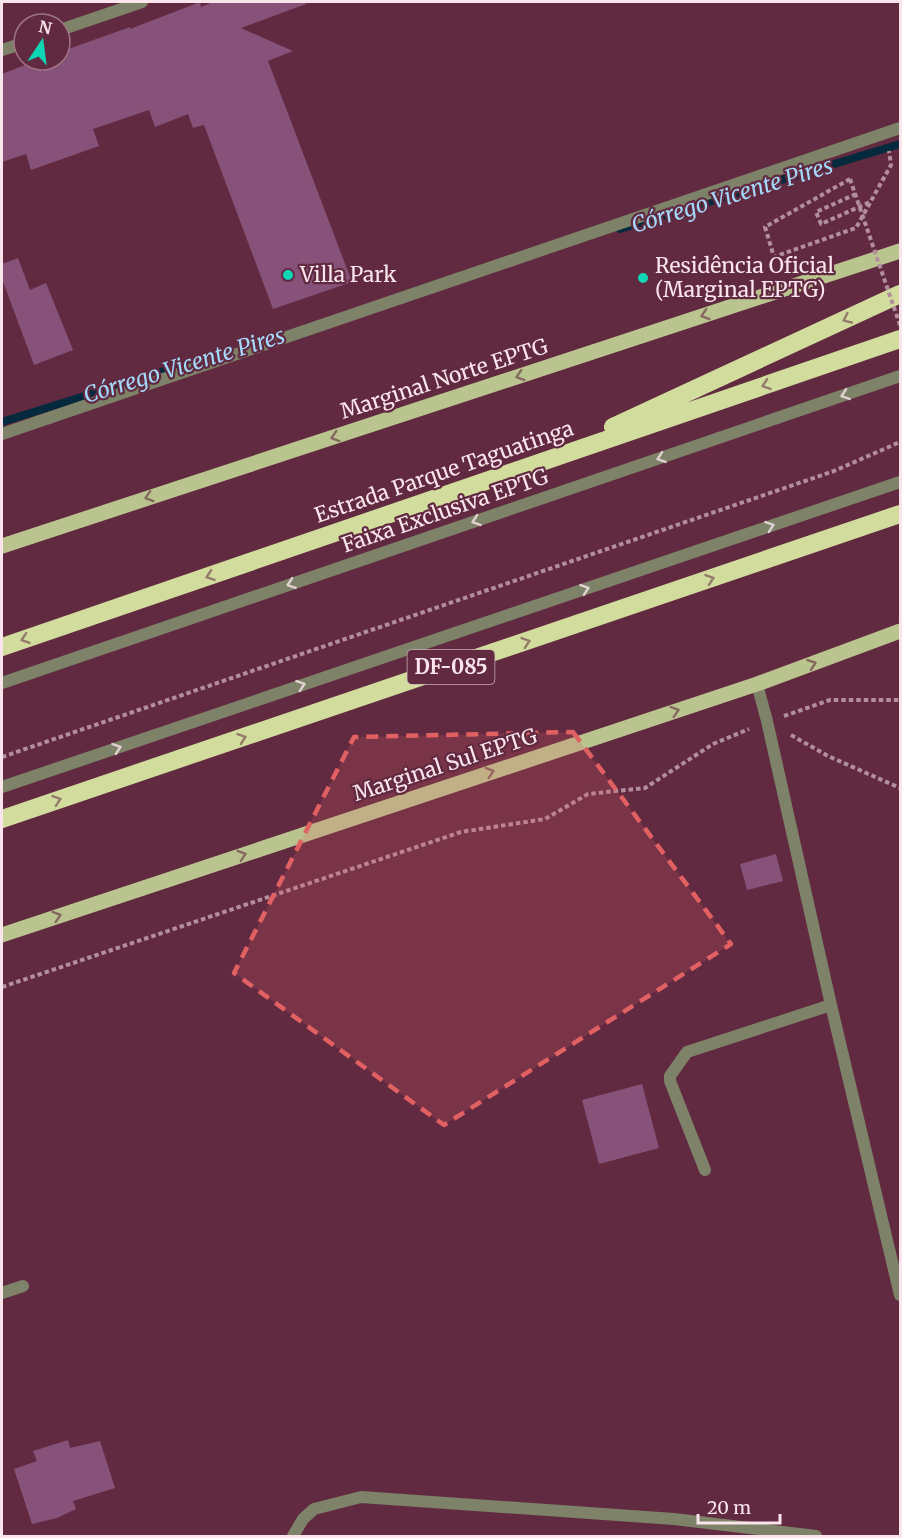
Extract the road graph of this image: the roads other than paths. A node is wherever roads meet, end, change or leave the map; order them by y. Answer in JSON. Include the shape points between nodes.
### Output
{"nodes":[{"id":1,"x":141,"y":2,"type":"edge"},
{"id":2,"x":72,"y":26,"type":"edge"},
{"id":3,"x":900,"y":128,"type":"edge"},
{"id":4,"x":900,"y":251,"type":"edge"},
{"id":5,"x":900,"y":294,"type":"edge"},
{"id":6,"x":900,"y":339,"type":"edge"},
{"id":7,"x":900,"y":376,"type":"edge"},
{"id":8,"x":2,"y":434,"type":"edge"},
{"id":9,"x":524,"y":468,"type":"junction"},
{"id":10,"x":900,"y":482,"type":"edge"},
{"id":11,"x":900,"y":514,"type":"edge"},
{"id":12,"x":2,"y":546,"type":"edge"},
{"id":13,"x":900,"y":631,"type":"edge"},
{"id":14,"x":2,"y":647,"type":"edge"},
{"id":15,"x":2,"y":682,"type":"edge"},
{"id":16,"x":757,"y":684,"type":"junction"},
{"id":17,"x":2,"y":787,"type":"edge"},
{"id":18,"x":2,"y":819,"type":"edge"},
{"id":19,"x":2,"y":934,"type":"edge"},
{"id":20,"x":831,"y":1005,"type":"junction"},
{"id":21,"x":705,"y":1170,"type":"dead end"},
{"id":22,"x":23,"y":1286,"type":"dead end"},
{"id":23,"x":2,"y":1293,"type":"edge"},
{"id":24,"x":900,"y":1295,"type":"edge"},
{"id":25,"x":293,"y":1536,"type":"edge"},
{"id":26,"x":816,"y":1536,"type":"edge"}],
"edges":[{"from":1,"to":2,"type":"street"},
{"from":3,"to":8,"type":"street"},
{"from":4,"to":12,"type":"main road","name":"Marginal Norte EPTG","one_way":true},
{"from":5,"to":9,"type":"highway","one_way":true},
{"from":6,"to":9,"type":"highway","name":"Estrada Parque Taguatinga","one_way":true},
{"from":7,"to":15,"type":"street","name":"Faixa Exclusiva EPTG","one_way":true},
{"from":9,"to":14,"type":"highway","name":"Estrada Parque Taguatinga","one_way":true},
{"from":17,"to":10,"type":"street","one_way":true},
{"from":18,"to":11,"type":"highway","number":"DF-085","one_way":true},
{"from":16,"to":13,"type":"main road","name":"Marginal Sul EPTG","one_way":true},
{"from":19,"to":16,"type":"main road","name":"Marginal Sul EPTG","one_way":true},
{"from":16,"to":20,"type":"street"},
{"from":20,"to":21,"type":"street","via":[[687,1053],[670,1081]]},
{"from":20,"to":24,"type":"street"},
{"from":22,"to":23,"type":"street"},
{"from":25,"to":26,"type":"street","via":[[314,1509],[361,1497],[674,1519]]}]}
